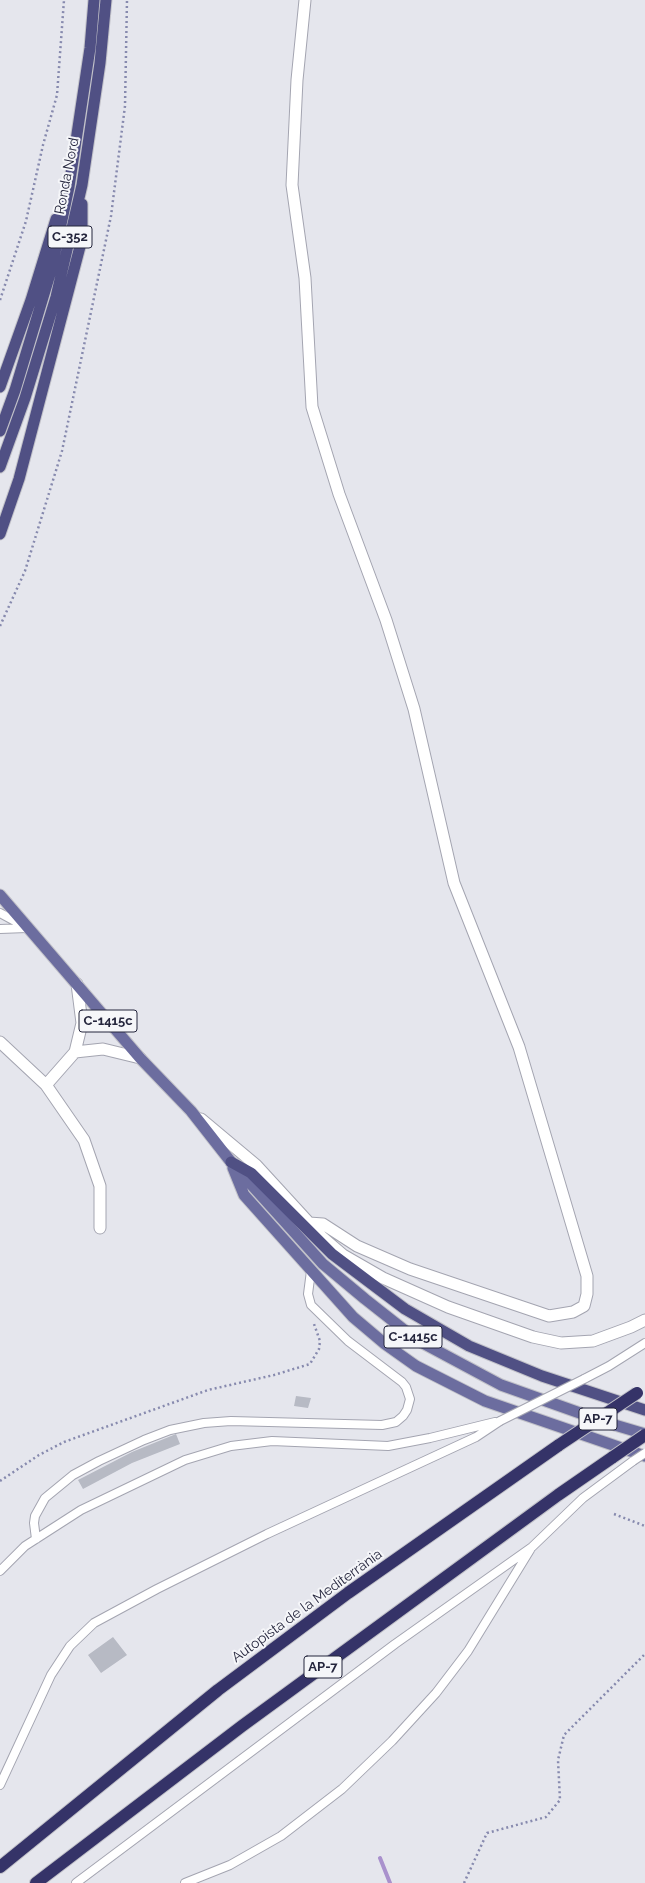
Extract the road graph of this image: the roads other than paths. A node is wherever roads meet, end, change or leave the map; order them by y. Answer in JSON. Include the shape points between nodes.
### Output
{"nodes":[{"id":1,"x":94,"y":0,"type":"edge"},
{"id":2,"x":106,"y":0,"type":"edge"},
{"id":3,"x":305,"y":0,"type":"edge"},
{"id":4,"x":82,"y":185,"type":"junction"},
{"id":5,"x":69,"y":187,"type":"junction"},
{"id":6,"x":0,"y":387,"type":"edge"},
{"id":7,"x":0,"y":431,"type":"edge"},
{"id":8,"x":0,"y":467,"type":"edge"},
{"id":9,"x":0,"y":534,"type":"edge"},
{"id":10,"x":0,"y":895,"type":"edge"},
{"id":11,"x":0,"y":913,"type":"edge"},
{"id":12,"x":28,"y":928,"type":"junction"},
{"id":13,"x":0,"y":929,"type":"edge"},
{"id":14,"x":76,"y":984,"type":"junction"},
{"id":15,"x":0,"y":1042,"type":"edge"},
{"id":16,"x":75,"y":1052,"type":"junction"},
{"id":17,"x":140,"y":1058,"type":"junction"},
{"id":18,"x":46,"y":1085,"type":"junction"},
{"id":19,"x":191,"y":1111,"type":"junction"},
{"id":20,"x":231,"y":1162,"type":"junction"},
{"id":21,"x":309,"y":1223,"type":"junction"},
{"id":22,"x":100,"y":1228,"type":"dead end"},
{"id":23,"x":311,"y":1271,"type":"junction"},
{"id":24,"x":645,"y":1320,"type":"edge"},
{"id":25,"x":645,"y":1343,"type":"edge"},
{"id":26,"x":641,"y":1391,"type":"edge"},
{"id":27,"x":645,"y":1410,"type":"edge"},
{"id":28,"x":500,"y":1421,"type":"junction"},
{"id":29,"x":645,"y":1435,"type":"edge"},
{"id":30,"x":645,"y":1453,"type":"edge"},
{"id":31,"x":645,"y":1456,"type":"edge"},
{"id":32,"x":36,"y":1539,"type":"junction"},
{"id":33,"x":532,"y":1547,"type":"junction"},
{"id":34,"x":0,"y":1571,"type":"edge"},
{"id":35,"x":0,"y":1785,"type":"edge"},
{"id":36,"x":0,"y":1867,"type":"edge"},
{"id":37,"x":36,"y":1883,"type":"edge"},
{"id":38,"x":76,"y":1883,"type":"edge"},
{"id":39,"x":185,"y":1883,"type":"edge"}],
"edges":[{"from":1,"to":5,"type":"highway","name":"Ronda Nord","number":"C-352","via":[[90,48]]},
{"from":2,"to":4,"type":"highway","name":"Ronda Nord","number":"C-352","via":[[100,63]]},
{"from":3,"to":21,"type":"street","via":[[297,80],[292,185],[305,278],[312,407],[339,494],[386,620],[414,709],[454,883],[519,1047],[587,1276],[584,1306],[573,1312],[550,1316],[410,1269],[357,1246],[323,1224]]},
{"from":4,"to":8,"type":"highway","name":"Ronda Nord","number":"C-352","via":[[56,297],[25,398]]},
{"from":4,"to":9,"type":"highway","via":[[82,240],[19,479]]},
{"from":5,"to":6,"type":"highway","via":[[54,224],[31,300]]},
{"from":5,"to":7,"type":"highway","name":"Ronda Nord","number":"C-352","via":[[51,271]]},
{"from":10,"to":12,"type":"main road","number":"C-1415c"},
{"from":11,"to":12,"type":"lane"},
{"from":12,"to":13,"type":"lane"},
{"from":12,"to":14,"type":"main road","number":"C-1415c"},
{"from":14,"to":16,"type":"street","via":[[82,1023]]},
{"from":14,"to":17,"type":"main road","number":"C-1415c"},
{"from":15,"to":18,"type":"street"},
{"from":16,"to":17,"type":"street","via":[[103,1049]]},
{"from":16,"to":18,"type":"street"},
{"from":17,"to":19,"type":"main road","number":"C-1415c"},
{"from":18,"to":22,"type":"street","via":[[84,1140],[100,1186]]},
{"from":19,"to":20,"type":"main road","number":"C-1415c"},
{"from":19,"to":21,"type":"street","via":[[256,1165]]},
{"from":20,"to":23,"type":"main road","number":"C-1415c","via":[[244,1195]]},
{"from":20,"to":27,"type":"highway","number":"C-1415c","via":[[251,1173],[332,1254],[405,1309],[469,1346],[542,1376]]},
{"from":20,"to":29,"type":"main road","number":"C-1415c","via":[[323,1264],[417,1340],[501,1384]]},
{"from":21,"to":24,"type":"street","via":[[343,1255],[383,1278],[448,1307],[532,1337],[561,1343],[593,1341]]},
{"from":23,"to":31,"type":"main road","number":"C-1415c","via":[[352,1317],[416,1366],[485,1401]]},
{"from":23,"to":32,"type":"lane","via":[[308,1294],[310,1305],[348,1340],[402,1382],[410,1399],[403,1416],[396,1422],[382,1425],[231,1421],[170,1430],[136,1443],[73,1475],[45,1498],[35,1516]]},
{"from":25,"to":28,"type":"lane","bridge":true,"via":[[609,1366]]},
{"from":26,"to":36,"type":"highway","name":"Autopista de la Mediterrània","number":"AP-7","bridge":true,"via":[[559,1444],[348,1593],[218,1690]]},
{"from":28,"to":32,"type":"lane","via":[[388,1446],[272,1441],[231,1446],[185,1460],[81,1510]]},
{"from":28,"to":35,"type":"lane","via":[[476,1437],[267,1534],[94,1623],[70,1646],[51,1675]]},
{"from":29,"to":37,"type":"highway","number":"AP-7","bridge":true,"via":[[558,1495],[242,1726]]},
{"from":30,"to":33,"type":"lane","bridge":true,"via":[[583,1498]]},
{"from":32,"to":34,"type":"lane"},
{"from":33,"to":38,"type":"lane","via":[[388,1649]]},
{"from":33,"to":39,"type":"lane","via":[[468,1651],[436,1693],[392,1741],[342,1789],[281,1836],[230,1865]]}]}
